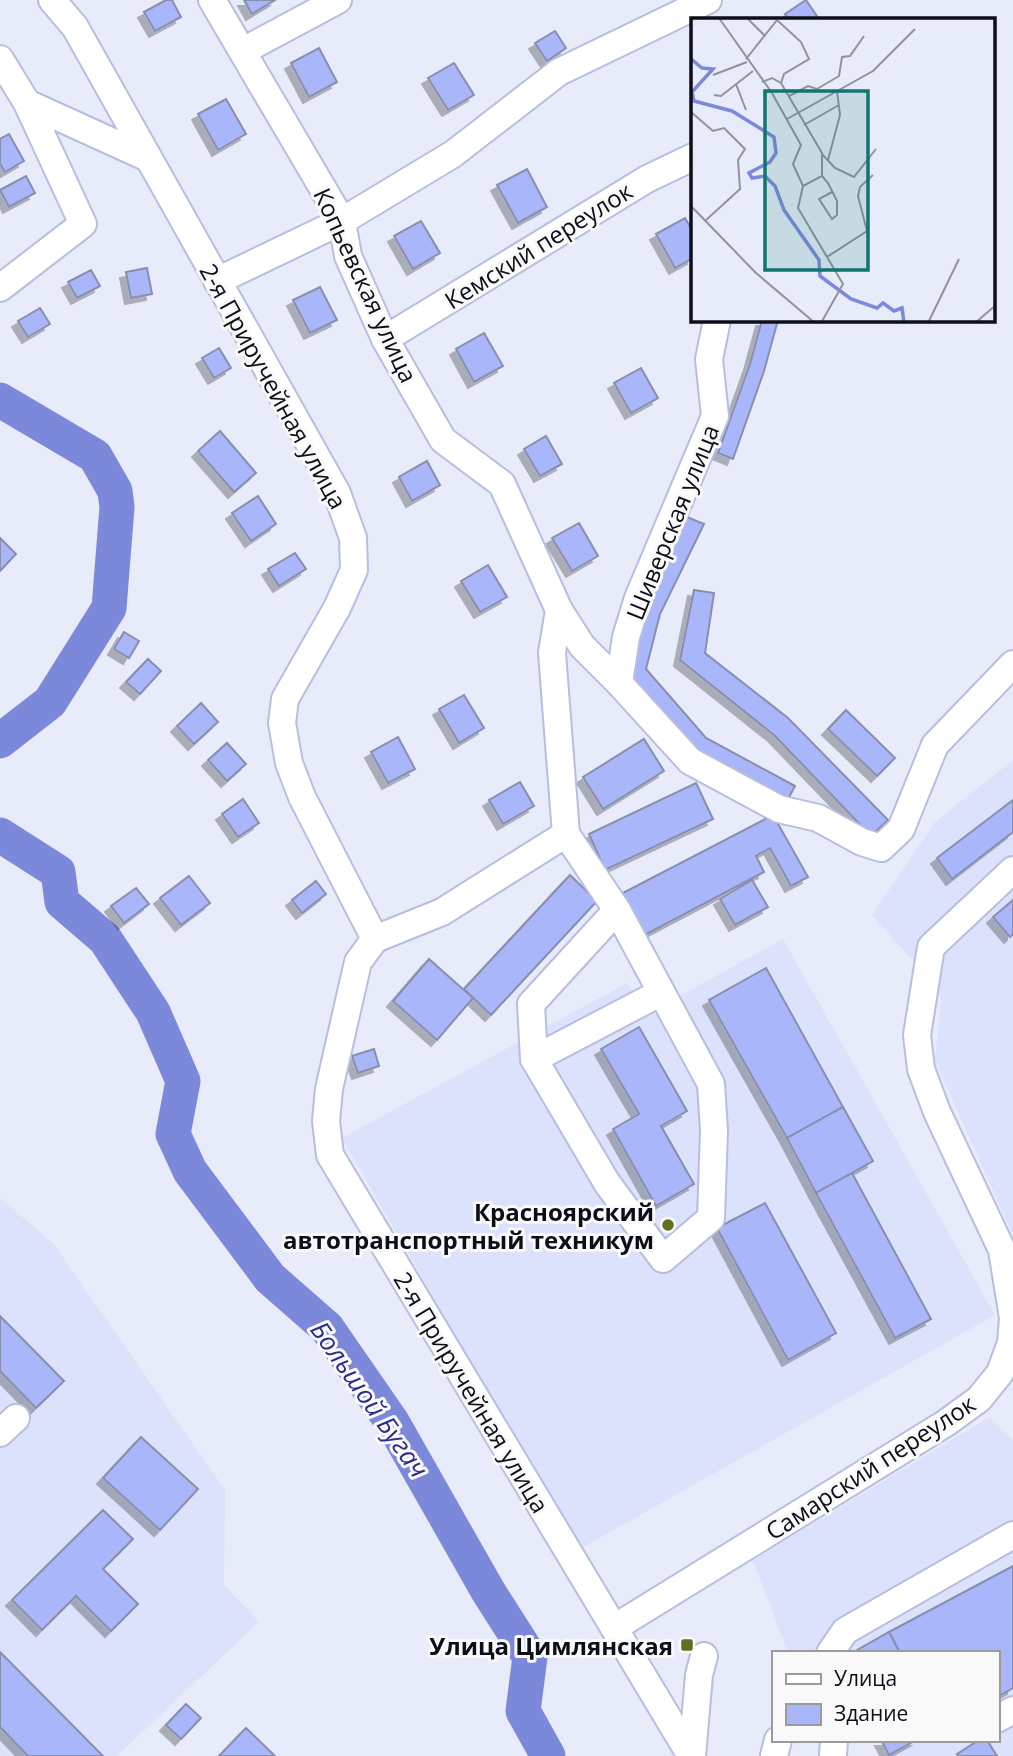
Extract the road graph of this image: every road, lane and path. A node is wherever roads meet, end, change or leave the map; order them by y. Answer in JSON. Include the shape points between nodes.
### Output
{"nodes":[{"id":1,"x":52,"y":0,"type":"edge"},
{"id":2,"x":212,"y":0,"type":"edge"},
{"id":3,"x":338,"y":0,"type":"edge"},
{"id":4,"x":707,"y":0,"type":"edge"},
{"id":5,"x":716,"y":18,"type":"edge"},
{"id":6,"x":243,"y":51,"type":"junction"},
{"id":7,"x":0,"y":59,"type":"edge"},
{"id":8,"x":27,"y":103,"type":"junction"},
{"id":9,"x":148,"y":158,"type":"junction"},
{"id":10,"x":691,"y":158,"type":"edge"},
{"id":11,"x":342,"y":221,"type":"junction"},
{"id":12,"x":217,"y":281,"type":"junction"},
{"id":13,"x":0,"y":288,"type":"edge"},
{"id":14,"x":717,"y":322,"type":"edge"},
{"id":15,"x":385,"y":339,"type":"junction"},
{"id":16,"x":559,"y":610,"type":"junction"},
{"id":17,"x":1013,"y":664,"type":"edge"},
{"id":18,"x":619,"y":683,"type":"junction"},
{"id":19,"x":566,"y":834,"type":"junction"},
{"id":20,"x":1013,"y":870,"type":"edge"},
{"id":21,"x":617,"y":910,"type":"junction"},
{"id":22,"x":375,"y":939,"type":"junction"},
{"id":23,"x":660,"y":993,"type":"junction"},
{"id":24,"x":534,"y":1059,"type":"junction"},
{"id":25,"x":1007,"y":1378,"type":"edge"},
{"id":26,"x":1013,"y":1535,"type":"edge"},
{"id":27,"x":614,"y":1628,"type":"junction"},
{"id":28,"x":831,"y":1651,"type":"edge"},
{"id":29,"x":704,"y":1656,"type":"dead end"},
{"id":30,"x":692,"y":1756,"type":"edge"}],
"edges":[{"from":1,"to":9,"type":"street","name":"2-я Приручейная улица","via":[[75,27]]},
{"from":2,"to":6,"type":"street","name":"Копьевская улица"},
{"from":3,"to":6,"type":"street"},
{"from":4,"to":5,"type":"street"},
{"from":4,"to":11,"type":"street","via":[[559,72],[453,154]]},
{"from":6,"to":11,"type":"street","name":"Копьевская улица"},
{"from":7,"to":8,"type":"street"},
{"from":8,"to":9,"type":"street"},
{"from":8,"to":13,"type":"street","via":[[83,224]]},
{"from":9,"to":12,"type":"street","name":"2-я Приручейная улица"},
{"from":10,"to":15,"type":"street","name":"Кемский переулок","via":[[646,178]]},
{"from":11,"to":12,"type":"street"},
{"from":11,"to":15,"type":"street","name":"Копьевская улица","via":[[348,256]]},
{"from":12,"to":22,"type":"street","name":"2-я Приручейная улица","via":[[337,494],[353,538],[354,570],[285,699],[282,723],[289,764],[302,797]]},
{"from":14,"to":18,"type":"street","name":"Шиверская улица","via":[[709,359],[715,416],[638,598]]},
{"from":15,"to":16,"type":"street","name":"Копьевская улица","via":[[443,440],[502,484]]},
{"from":16,"to":18,"type":"street","name":"Копьевская улица","via":[[582,646]]},
{"from":16,"to":19,"type":"street","via":[[552,653]]},
{"from":17,"to":18,"type":"street","name":"Копьевская улица","via":[[935,745],[901,829],[881,848],[818,818],[779,809],[690,761]]},
{"from":19,"to":21,"type":"street"},
{"from":19,"to":22,"type":"street","via":[[442,912]]},
{"from":20,"to":25,"type":"street","name":"Самарский переулок","via":[[931,947],[917,1035],[921,1069],[937,1112],[1002,1250],[1013,1318]]},
{"from":21,"to":23,"type":"street"},
{"from":21,"to":24,"type":"street","via":[[531,1004]]},
{"from":22,"to":27,"type":"street","name":"2-я Приручейная улица","via":[[358,962],[329,1089],[330,1155]]},
{"from":23,"to":24,"type":"street"},
{"from":23,"to":24,"type":"street","via":[[711,1084],[714,1130],[711,1219],[663,1259],[607,1183]]},
{"from":25,"to":27,"type":"street","name":"Самарский переулок","via":[[946,1423]]},
{"from":26,"to":28,"type":"street","via":[[845,1631]]},
{"from":27,"to":30,"type":"street","name":"2-я Приручейная улица"},
{"from":29,"to":30,"type":"street"}]}
